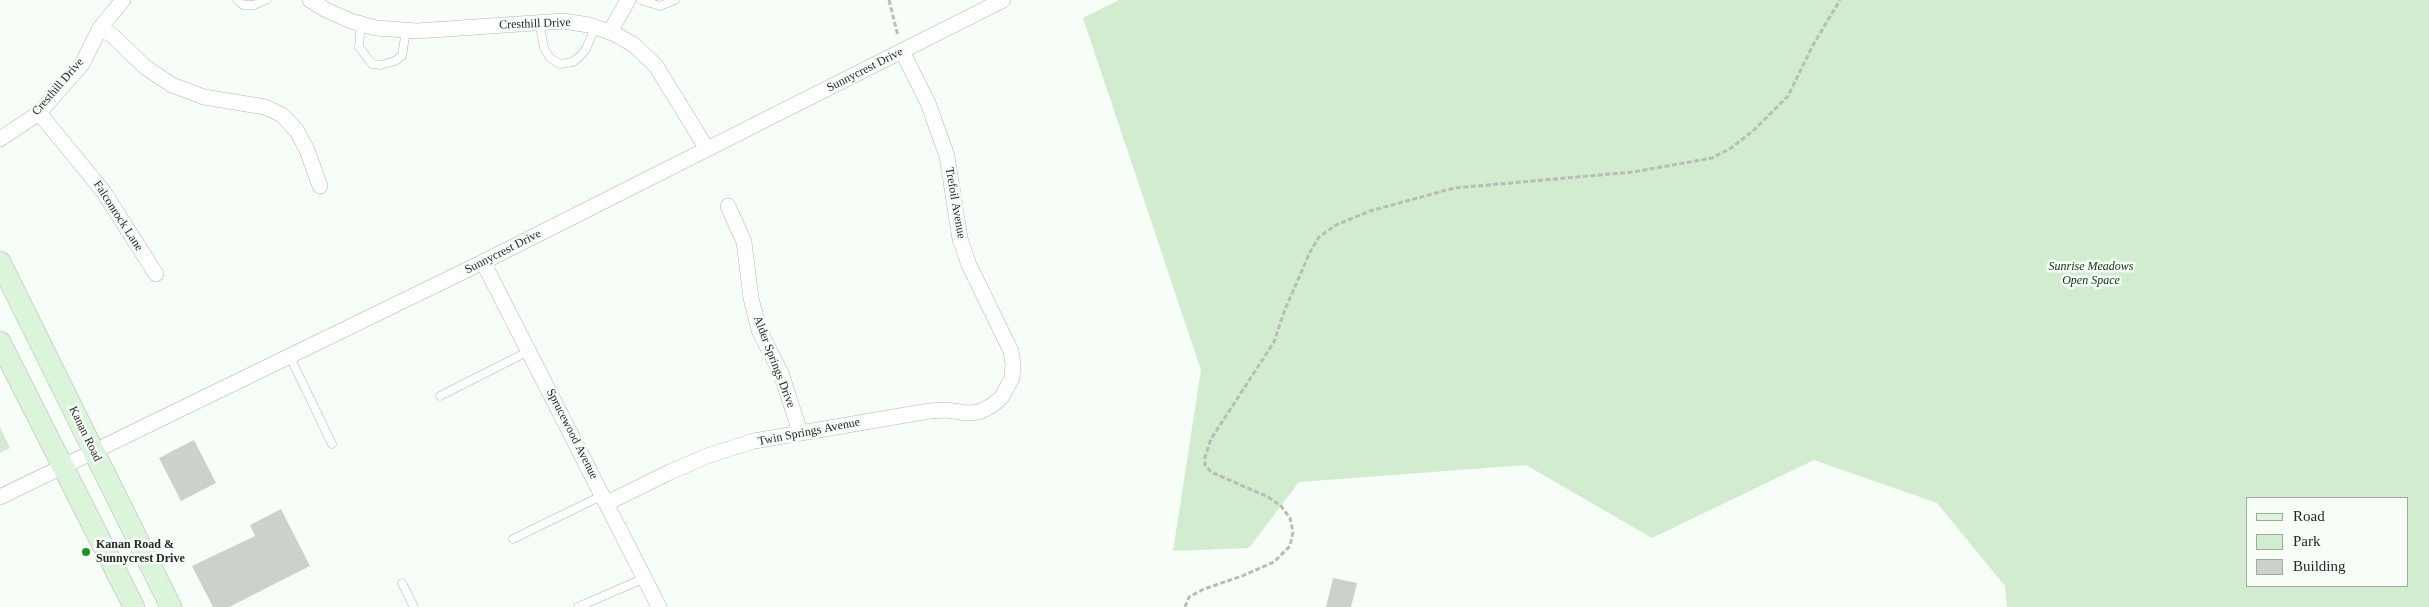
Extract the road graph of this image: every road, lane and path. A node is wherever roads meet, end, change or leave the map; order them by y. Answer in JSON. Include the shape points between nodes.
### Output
{"nodes":[{"id":1,"x":123,"y":0,"type":"edge"},
{"id":2,"x":237,"y":0,"type":"edge"},
{"id":3,"x":266,"y":0,"type":"edge"},
{"id":4,"x":310,"y":0,"type":"edge"},
{"id":5,"x":628,"y":0,"type":"edge"},
{"id":6,"x":641,"y":0,"type":"edge"},
{"id":7,"x":675,"y":0,"type":"edge"},
{"id":8,"x":889,"y":0,"type":"edge"},
{"id":9,"x":1003,"y":0,"type":"edge"},
{"id":10,"x":1840,"y":0,"type":"edge"},
{"id":11,"x":539,"y":22,"type":"junction"},
{"id":12,"x":361,"y":24,"type":"junction"},
{"id":13,"x":595,"y":27,"type":"junction"},
{"id":14,"x":100,"y":28,"type":"junction"},
{"id":15,"x":406,"y":30,"type":"junction"},
{"id":16,"x":610,"y":32,"type":"junction"},
{"id":17,"x":902,"y":51,"type":"junction"},
{"id":18,"x":39,"y":113,"type":"junction"},
{"id":19,"x":0,"y":139,"type":"edge"},
{"id":20,"x":708,"y":149,"type":"junction"},
{"id":21,"x":320,"y":186,"type":"dead end"},
{"id":22,"x":728,"y":206,"type":"dead end"},
{"id":23,"x":0,"y":262,"type":"edge"},
{"id":24,"x":483,"y":262,"type":"junction"},
{"id":25,"x":156,"y":274,"type":"dead end"},
{"id":26,"x":0,"y":342,"type":"edge"},
{"id":27,"x":529,"y":351,"type":"junction"},
{"id":28,"x":290,"y":357,"type":"junction"},
{"id":29,"x":1009,"y":383,"type":"joint"},
{"id":30,"x":440,"y":396,"type":"dead end"},
{"id":31,"x":800,"y":432,"type":"junction"},
{"id":32,"x":332,"y":444,"type":"dead end"},
{"id":33,"x":94,"y":452,"type":"junction"},
{"id":34,"x":65,"y":467,"type":"junction"},
{"id":35,"x":0,"y":497,"type":"edge"},
{"id":36,"x":605,"y":499,"type":"junction"},
{"id":37,"x":513,"y":539,"type":"dead end"},
{"id":38,"x":645,"y":578,"type":"junction"},
{"id":39,"x":402,"y":583,"type":"dead end"},
{"id":40,"x":134,"y":607,"type":"edge"},
{"id":41,"x":171,"y":607,"type":"edge"},
{"id":42,"x":414,"y":607,"type":"edge"},
{"id":43,"x":578,"y":607,"type":"edge"},
{"id":44,"x":659,"y":607,"type":"edge"},
{"id":45,"x":1185,"y":607,"type":"edge"}],
"edges":[{"from":1,"to":14,"type":"street","name":"Cresthill Drive"},
{"from":2,"to":3,"type":"lane","via":[[243,5]]},
{"from":4,"to":12,"type":"street","name":"Cresthill Drive"},
{"from":5,"to":16,"type":"street"},
{"from":6,"to":7,"type":"lane","via":[[660,6]]},
{"from":8,"to":17,"type":"path"},
{"from":9,"to":17,"type":"street","name":"Sunnycrest Drive"},
{"from":10,"to":45,"type":"path","via":[[1788,96],[1754,130],[1712,158],[1633,172],[1454,188],[1370,210],[1336,225],[1319,237],[1306,260],[1274,342],[1211,439],[1205,457],[1211,472],[1281,506],[1290,518],[1293,532],[1290,546],[1274,562],[1189,597]]},
{"from":11,"to":13,"type":"street","name":"Cresthill Drive","via":[[563,21]]},
{"from":11,"to":13,"type":"lane","via":[[544,48],[550,58],[560,64],[573,62],[581,55]]},
{"from":11,"to":15,"type":"street","name":"Cresthill Drive"},
{"from":12,"to":15,"type":"street","name":"Cresthill Drive"},
{"from":12,"to":15,"type":"lane","via":[[359,47],[372,64],[395,62],[402,56]]},
{"from":13,"to":16,"type":"street","name":"Cresthill Drive"},
{"from":14,"to":18,"type":"street","name":"Cresthill Drive","via":[[82,64]]},
{"from":14,"to":21,"type":"street","via":[[145,67],[172,85],[204,97],[265,107],[282,115],[297,131]]},
{"from":16,"to":20,"type":"street","name":"Cresthill Drive","via":[[634,45],[656,66]]},
{"from":17,"to":20,"type":"street","name":"Sunnycrest Drive"},
{"from":17,"to":29,"type":"street","name":"Trefoil Avenue","via":[[928,103],[947,156],[960,239],[969,265],[1011,351],[1013,364]]},
{"from":18,"to":19,"type":"street","name":"Cresthill Drive"},
{"from":18,"to":25,"type":"street","name":"Falconrock Lane","via":[[103,191]]},
{"from":20,"to":24,"type":"street","name":"Sunnycrest Drive"},
{"from":22,"to":31,"type":"street","name":"Alder Springs Drive","via":[[744,242],[751,298],[760,330],[781,373]]},
{"from":23,"to":33,"type":"main road","name":"Kanan Road"},
{"from":24,"to":27,"type":"street","name":"Sprucewood Avenue"},
{"from":24,"to":28,"type":"street","name":"Sunnycrest Drive"},
{"from":26,"to":34,"type":"main road"},
{"from":27,"to":30,"type":"lane"},
{"from":27,"to":36,"type":"street","name":"Sprucewood Avenue"},
{"from":28,"to":32,"type":"lane"},
{"from":28,"to":33,"type":"street","name":"Sunnycrest Drive"},
{"from":29,"to":31,"type":"street","name":"Twin Springs Avenue","via":[[1001,398],[979,412],[929,411]]},
{"from":31,"to":36,"type":"street","name":"Twin Springs Avenue","via":[[754,441],[708,456]]},
{"from":33,"to":34,"type":"street","name":"Sunnycrest Drive"},
{"from":33,"to":41,"type":"main road","name":"Kanan Road"},
{"from":34,"to":35,"type":"street","name":"Sunnycrest Drive"},
{"from":34,"to":40,"type":"main road"},
{"from":36,"to":37,"type":"lane"},
{"from":36,"to":38,"type":"street","name":"Sprucewood Avenue"},
{"from":38,"to":43,"type":"lane"},
{"from":38,"to":44,"type":"street","name":"Sprucewood Avenue"},
{"from":39,"to":42,"type":"lane"}]}
